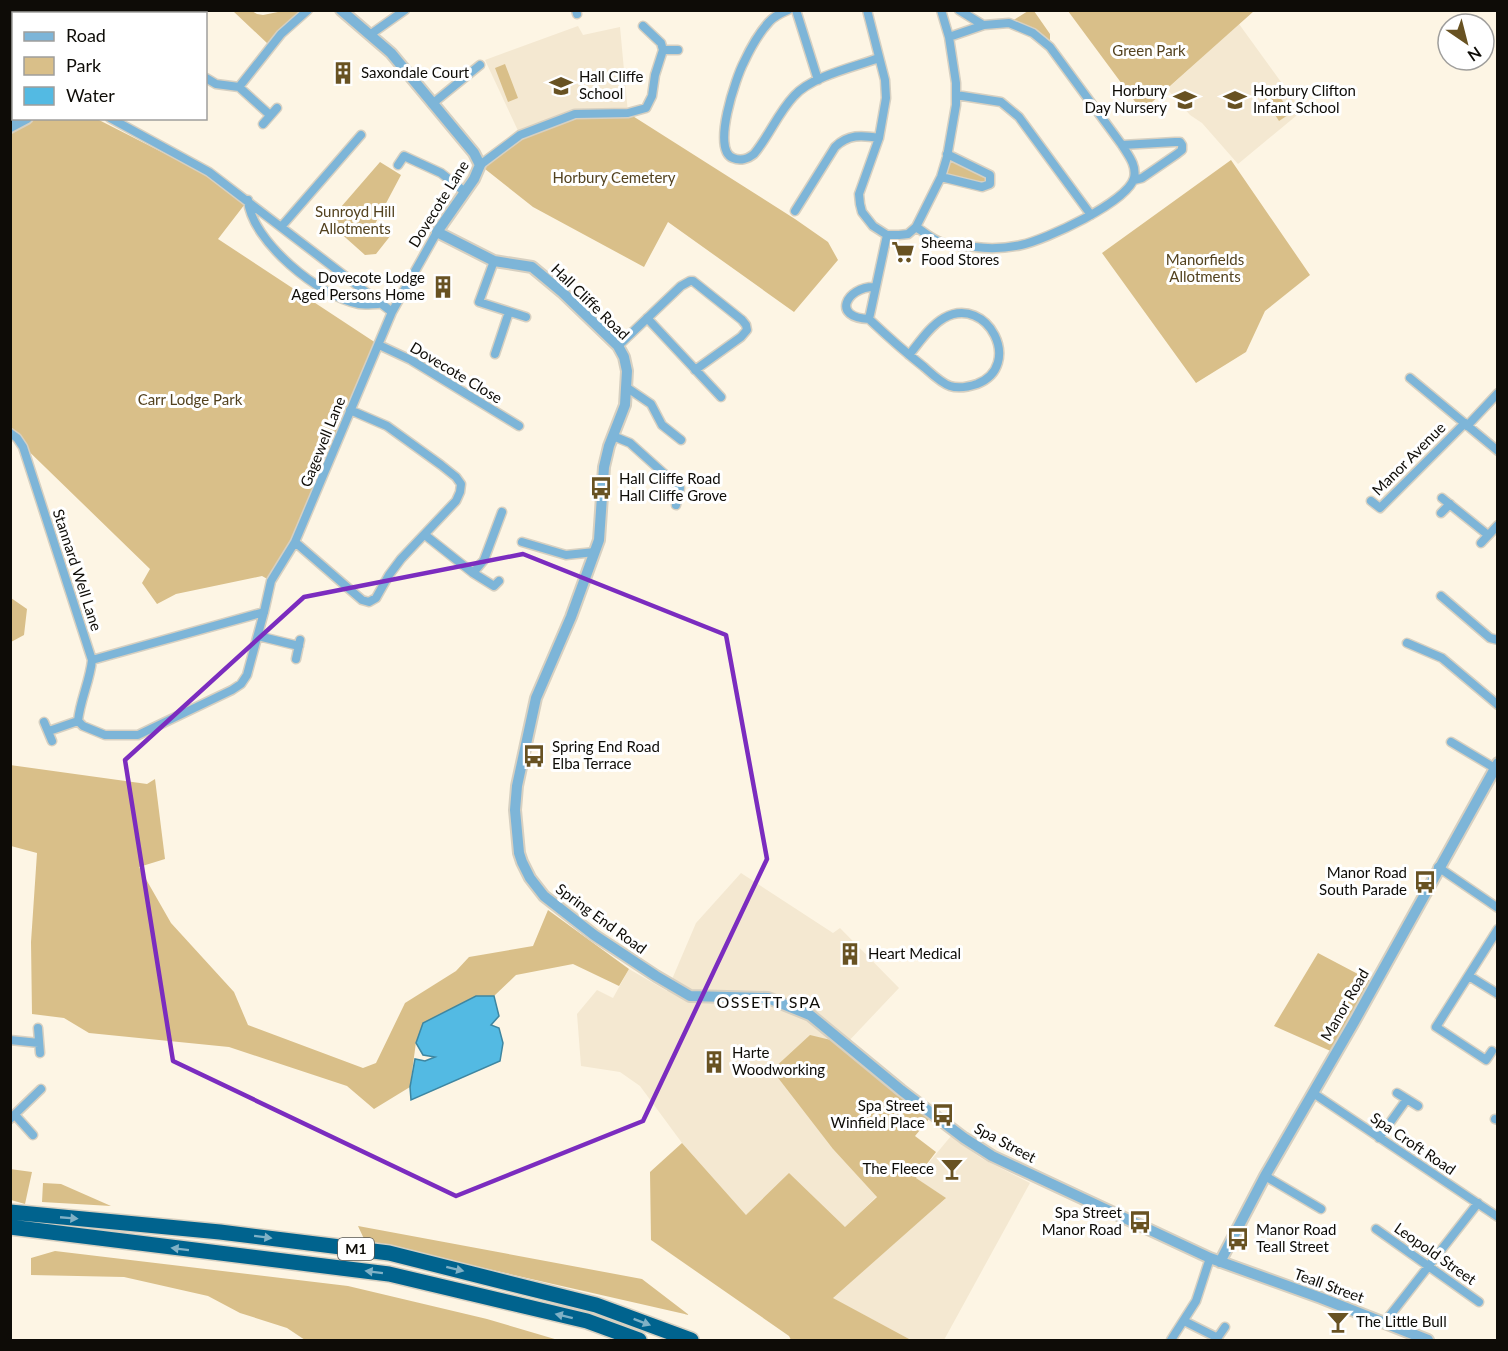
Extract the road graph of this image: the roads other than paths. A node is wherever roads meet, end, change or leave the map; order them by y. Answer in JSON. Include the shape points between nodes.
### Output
{"nodes":[{"id":1,"x":308,"y":10,"type":"edge"},
{"id":2,"x":341,"y":10,"type":"edge"},
{"id":3,"x":405,"y":10,"type":"edge"},
{"id":4,"x":788,"y":10,"type":"edge"},
{"id":5,"x":796,"y":10,"type":"edge"},
{"id":6,"x":867,"y":10,"type":"edge"},
{"id":7,"x":941,"y":10,"type":"edge"},
{"id":8,"x":959,"y":10,"type":"edge"},
{"id":9,"x":983,"y":25,"type":"junction"},
{"id":10,"x":643,"y":26,"type":"dead end"},
{"id":11,"x":370,"y":34,"type":"junction"},
{"id":12,"x":950,"y":37,"type":"junction"},
{"id":13,"x":663,"y":50,"type":"junction"},
{"id":14,"x":678,"y":50,"type":"dead end"},
{"id":15,"x":879,"y":58,"type":"junction"},
{"id":16,"x":480,"y":64,"type":"dead end"},
{"id":17,"x":207,"y":79,"type":"edge"},
{"id":18,"x":818,"y":80,"type":"junction"},
{"id":19,"x":239,"y":87,"type":"junction"},
{"id":20,"x":956,"y":94,"type":"junction"},
{"id":21,"x":432,"y":104,"type":"junction"},
{"id":22,"x":114,"y":120,"type":"edge"},
{"id":23,"x":263,"y":124,"type":"dead end"},
{"id":24,"x":361,"y":135,"type":"dead end"},
{"id":25,"x":879,"y":138,"type":"junction"},
{"id":26,"x":1122,"y":145,"type":"junction"},
{"id":27,"x":947,"y":154,"type":"junction"},
{"id":28,"x":398,"y":165,"type":"dead end"},
{"id":29,"x":480,"y":165,"type":"junction"},
{"id":30,"x":941,"y":177,"type":"junction"},
{"id":31,"x":1134,"y":180,"type":"junction"},
{"id":32,"x":465,"y":192,"type":"junction"},
{"id":33,"x":793,"y":194,"type":"dead end"},
{"id":34,"x":802,"y":199,"type":"junction"},
{"id":35,"x":248,"y":200,"type":"junction"},
{"id":36,"x":795,"y":211,"type":"dead end"},
{"id":37,"x":1091,"y":215,"type":"junction"},
{"id":38,"x":281,"y":227,"type":"junction"},
{"id":39,"x":916,"y":227,"type":"junction"},
{"id":40,"x":437,"y":232,"type":"junction"},
{"id":41,"x":886,"y":235,"type":"junction"},
{"id":42,"x":494,"y":261,"type":"junction"},
{"id":43,"x":874,"y":287,"type":"junction"},
{"id":44,"x":379,"y":304,"type":"junction"},
{"id":45,"x":392,"y":312,"type":"junction"},
{"id":46,"x":509,"y":312,"type":"junction"},
{"id":47,"x":526,"y":317,"type":"dead end"},
{"id":48,"x":646,"y":318,"type":"junction"},
{"id":49,"x":869,"y":319,"type":"junction"},
{"id":50,"x":379,"y":345,"type":"junction"},
{"id":51,"x":618,"y":346,"type":"junction"},
{"id":52,"x":495,"y":354,"type":"dead end"},
{"id":53,"x":909,"y":355,"type":"junction"},
{"id":54,"x":695,"y":370,"type":"junction"},
{"id":55,"x":1410,"y":378,"type":"dead end"},
{"id":56,"x":626,"y":387,"type":"junction"},
{"id":57,"x":1497,"y":393,"type":"edge"},
{"id":58,"x":722,"y":399,"type":"dead end"},
{"id":59,"x":350,"y":410,"type":"junction"},
{"id":60,"x":1466,"y":424,"type":"junction"},
{"id":61,"x":519,"y":426,"type":"dead end"},
{"id":62,"x":10,"y":434,"type":"edge"},
{"id":63,"x":613,"y":436,"type":"junction"},
{"id":64,"x":681,"y":440,"type":"dead end"},
{"id":65,"x":1497,"y":451,"type":"edge"},
{"id":66,"x":1371,"y":501,"type":"dead end"},
{"id":67,"x":676,"y":505,"type":"dead end"},
{"id":68,"x":502,"y":512,"type":"dead end"},
{"id":69,"x":1441,"y":513,"type":"dead end"},
{"id":70,"x":1497,"y":525,"type":"edge"},
{"id":71,"x":425,"y":535,"type":"junction"},
{"id":72,"x":1488,"y":535,"type":"junction"},
{"id":73,"x":296,"y":542,"type":"junction"},
{"id":74,"x":522,"y":542,"type":"dead end"},
{"id":75,"x":1481,"y":543,"type":"dead end"},
{"id":76,"x":595,"y":552,"type":"junction"},
{"id":77,"x":473,"y":573,"type":"junction"},
{"id":78,"x":499,"y":580,"type":"dead end"},
{"id":79,"x":1441,"y":596,"type":"dead end"},
{"id":80,"x":264,"y":612,"type":"junction"},
{"id":81,"x":258,"y":636,"type":"junction"},
{"id":82,"x":1497,"y":640,"type":"edge"},
{"id":83,"x":1407,"y":643,"type":"dead end"},
{"id":84,"x":296,"y":659,"type":"dead end"},
{"id":85,"x":92,"y":660,"type":"junction"},
{"id":86,"x":537,"y":698,"type":"joint"},
{"id":87,"x":1497,"y":705,"type":"edge"},
{"id":88,"x":78,"y":721,"type":"junction"},
{"id":89,"x":44,"y":722,"type":"dead end"},
{"id":90,"x":49,"y":731,"type":"junction"},
{"id":91,"x":52,"y":741,"type":"dead end"},
{"id":92,"x":1451,"y":742,"type":"dead end"},
{"id":93,"x":1496,"y":767,"type":"edge"},
{"id":94,"x":1438,"y":867,"type":"junction"},
{"id":95,"x":1497,"y":908,"type":"edge"},
{"id":96,"x":1497,"y":929,"type":"edge"},
{"id":97,"x":1469,"y":976,"type":"junction"},
{"id":98,"x":1497,"y":994,"type":"edge"},
{"id":99,"x":768,"y":998,"type":"joint"},
{"id":100,"x":38,"y":1028,"type":"dead end"},
{"id":101,"x":10,"y":1040,"type":"edge"},
{"id":102,"x":39,"y":1043,"type":"junction"},
{"id":103,"x":1492,"y":1051,"type":"dead end"},
{"id":104,"x":40,"y":1053,"type":"dead end"},
{"id":105,"x":41,"y":1089,"type":"dead end"},
{"id":106,"x":1313,"y":1093,"type":"junction"},
{"id":107,"x":1397,"y":1093,"type":"dead end"},
{"id":108,"x":1407,"y":1099,"type":"junction"},
{"id":109,"x":1418,"y":1106,"type":"dead end"},
{"id":110,"x":13,"y":1117,"type":"edge"},
{"id":111,"x":33,"y":1135,"type":"dead end"},
{"id":112,"x":1379,"y":1138,"type":"junction"},
{"id":113,"x":1265,"y":1176,"type":"junction"},
{"id":114,"x":1478,"y":1203,"type":"junction"},
{"id":115,"x":1321,"y":1209,"type":"dead end"},
{"id":116,"x":10,"y":1212,"type":"edge"},
{"id":117,"x":1497,"y":1217,"type":"edge"},
{"id":118,"x":10,"y":1227,"type":"edge"},
{"id":119,"x":1376,"y":1229,"type":"dead end"},
{"id":120,"x":1215,"y":1260,"type":"junction"},
{"id":121,"x":1429,"y":1267,"type":"junction"},
{"id":122,"x":1479,"y":1302,"type":"dead end"},
{"id":123,"x":1185,"y":1321,"type":"junction"},
{"id":124,"x":1384,"y":1323,"type":"junction"},
{"id":125,"x":1225,"y":1327,"type":"dead end"},
{"id":126,"x":1219,"y":1339,"type":"edge"},
{"id":127,"x":639,"y":1341,"type":"edge"},
{"id":128,"x":691,"y":1341,"type":"edge"},
{"id":129,"x":1171,"y":1341,"type":"edge"},
{"id":130,"x":1428,"y":1341,"type":"edge"}],
"edges":[{"from":1,"to":19,"type":"street","via":[[281,34]]},
{"from":2,"to":11,"type":"street"},
{"from":3,"to":11,"type":"street"},
{"from":4,"to":18,"type":"street","via":[[769,22],[744,61],[732,90],[724,131],[728,156],[748,159],[754,154],[795,94]]},
{"from":5,"to":18,"type":"street"},
{"from":6,"to":15,"type":"street"},
{"from":7,"to":12,"type":"street"},
{"from":8,"to":9,"type":"street"},
{"from":9,"to":12,"type":"street"},
{"from":9,"to":26,"type":"street","via":[[1009,23],[1033,33],[1050,46]]},
{"from":10,"to":13,"type":"street"},
{"from":11,"to":21,"type":"street","via":[[391,53]]},
{"from":12,"to":20,"type":"street"},
{"from":13,"to":14,"type":"street"},
{"from":13,"to":29,"type":"street","name":"Dovecote Lane","via":[[646,108],[628,113],[575,114],[520,135]]},
{"from":15,"to":18,"type":"street"},
{"from":15,"to":25,"type":"street","via":[[886,98]]},
{"from":16,"to":21,"type":"street"},
{"from":17,"to":19,"type":"street"},
{"from":19,"to":23,"type":"street","via":[[273,112]]},
{"from":20,"to":27,"type":"street"},
{"from":20,"to":37,"type":"street","via":[[1001,102],[1011,109]]},
{"from":21,"to":29,"type":"street"},
{"from":22,"to":35,"type":"street","via":[[209,172]]},
{"from":24,"to":38,"type":"street"},
{"from":25,"to":34,"type":"street","via":[[856,136],[841,141]]},
{"from":25,"to":41,"type":"street","via":[[859,194],[867,220]]},
{"from":26,"to":31,"type":"street","via":[[1132,161]]},
{"from":26,"to":31,"type":"street","via":[[1180,142],[1182,146],[1177,154]]},
{"from":27,"to":30,"type":"street"},
{"from":27,"to":30,"type":"street","via":[[990,175],[990,184],[982,187]]},
{"from":28,"to":32,"type":"street","via":[[404,156],[441,173]]},
{"from":29,"to":32,"type":"street","name":"Dovecote Lane"},
{"from":30,"to":39,"type":"street"},
{"from":31,"to":37,"type":"street"},
{"from":32,"to":40,"type":"street","name":"Dovecote Lane"},
{"from":33,"to":34,"type":"street"},
{"from":34,"to":36,"type":"street"},
{"from":35,"to":38,"type":"street"},
{"from":35,"to":44,"type":"street","via":[[258,228],[304,276],[359,304]]},
{"from":37,"to":39,"type":"street","via":[[1042,238],[1000,247],[942,243]]},
{"from":38,"to":44,"type":"street"},
{"from":39,"to":41,"type":"street","via":[[908,234]]},
{"from":40,"to":42,"type":"street","name":"Hall Cliffe Road"},
{"from":40,"to":45,"type":"street","name":"Dovecote Lane"},
{"from":41,"to":43,"type":"street"},
{"from":42,"to":46,"type":"street","via":[[479,302]]},
{"from":42,"to":51,"type":"street","name":"Hall Cliffe Road","via":[[532,267]]},
{"from":43,"to":49,"type":"street"},
{"from":43,"to":49,"type":"street","via":[[857,290],[846,303],[850,315]]},
{"from":44,"to":45,"type":"street"},
{"from":45,"to":50,"type":"street","name":"Gagewell Lane"},
{"from":46,"to":47,"type":"street"},
{"from":46,"to":52,"type":"street"},
{"from":48,"to":51,"type":"street"},
{"from":48,"to":54,"type":"street"},
{"from":48,"to":54,"type":"street","via":[[690,281],[742,320],[745,333]]},
{"from":49,"to":53,"type":"street"},
{"from":50,"to":59,"type":"street","name":"Gagewell Lane"},
{"from":50,"to":61,"type":"street","name":"Dovecote Close","via":[[411,360]]},
{"from":51,"to":56,"type":"street","name":"Hall Cliffe Road","via":[[627,371]]},
{"from":53,"to":53,"type":"street","via":[[948,386],[959,388],[983,382],[993,373],[998,363],[998,337],[979,318],[956,314],[933,327]]},
{"from":54,"to":58,"type":"street"},
{"from":55,"to":60,"type":"street"},
{"from":56,"to":63,"type":"street","name":"Hall Cliffe Road","via":[[625,405]]},
{"from":56,"to":64,"type":"street","via":[[651,404],[662,425]]},
{"from":57,"to":60,"type":"street"},
{"from":59,"to":71,"type":"street","via":[[387,426],[461,484],[456,501]]},
{"from":59,"to":73,"type":"street","name":"Gagewell Lane"},
{"from":60,"to":65,"type":"street"},
{"from":60,"to":66,"type":"street","name":"Manor Avenue","via":[[1380,508]]},
{"from":62,"to":85,"type":"street","name":"Stannard Well Lane","via":[[23,447]]},
{"from":63,"to":67,"type":"street","via":[[630,443],[680,488]]},
{"from":63,"to":76,"type":"street","name":"Hall Cliffe Road","via":[[604,467]]},
{"from":68,"to":77,"type":"street","via":[[484,560]]},
{"from":69,"to":72,"type":"street","via":[[1446,501]]},
{"from":70,"to":72,"type":"street"},
{"from":71,"to":73,"type":"street","via":[[401,559],[376,598],[369,602]]},
{"from":71,"to":77,"type":"street"},
{"from":72,"to":75,"type":"street"},
{"from":73,"to":80,"type":"street","name":"Gagewell Lane","via":[[272,578]]},
{"from":74,"to":76,"type":"street","via":[[566,555]]},
{"from":76,"to":86,"type":"street","name":"Hall Cliffe Road"},
{"from":77,"to":78,"type":"street","via":[[494,586]]},
{"from":79,"to":82,"type":"street"},
{"from":80,"to":81,"type":"street"},
{"from":80,"to":85,"type":"street"},
{"from":81,"to":84,"type":"street","via":[[299,643]]},
{"from":81,"to":88,"type":"street","via":[[241,684],[138,735],[105,735]]},
{"from":83,"to":87,"type":"street","via":[[1442,658]]},
{"from":85,"to":88,"type":"street"},
{"from":86,"to":99,"type":"street","name":"Spring End Road","via":[[515,810],[519,853],[534,884],[594,934],[690,996]]},
{"from":88,"to":90,"type":"street"},
{"from":89,"to":90,"type":"street"},
{"from":90,"to":91,"type":"street"},
{"from":92,"to":93,"type":"street"},
{"from":93,"to":94,"type":"street","name":"Manor Road"},
{"from":94,"to":95,"type":"street"},
{"from":94,"to":106,"type":"street","name":"Manor Road"},
{"from":96,"to":97,"type":"street"},
{"from":97,"to":98,"type":"street"},
{"from":97,"to":103,"type":"street","via":[[1436,1027],[1486,1060]]},
{"from":99,"to":120,"type":"street","name":"Spa Street","via":[[810,1016],[906,1094],[992,1156]]},
{"from":100,"to":102,"type":"street"},
{"from":101,"to":102,"type":"street"},
{"from":102,"to":104,"type":"street"},
{"from":105,"to":110,"type":"street"},
{"from":106,"to":112,"type":"street","name":"Spa Croft Road"},
{"from":106,"to":113,"type":"street","name":"Manor Road"},
{"from":107,"to":108,"type":"street"},
{"from":108,"to":109,"type":"street"},
{"from":108,"to":112,"type":"street"},
{"from":110,"to":111,"type":"street"},
{"from":112,"to":114,"type":"street","name":"Spa Croft Road"},
{"from":113,"to":115,"type":"street"},
{"from":113,"to":120,"type":"street","name":"Manor Road"},
{"from":114,"to":117,"type":"street","name":"Spa Croft Road"},
{"from":114,"to":121,"type":"street"},
{"from":116,"to":128,"type":"highway","number":"M1","one_way":true,"via":[[389,1253],[596,1305]]},
{"from":127,"to":118,"type":"highway","number":"M1","one_way":true,"via":[[587,1321],[389,1274]]},
{"from":119,"to":121,"type":"street","name":"Leopold Street"},
{"from":120,"to":123,"type":"street"},
{"from":120,"to":124,"type":"street","name":"Teall Street"},
{"from":121,"to":122,"type":"street","name":"Leopold Street"},
{"from":121,"to":124,"type":"street"},
{"from":123,"to":126,"type":"street"},
{"from":123,"to":129,"type":"street"},
{"from":124,"to":130,"type":"street","name":"Teall Street"},
{"from":125,"to":126,"type":"street"}]}
